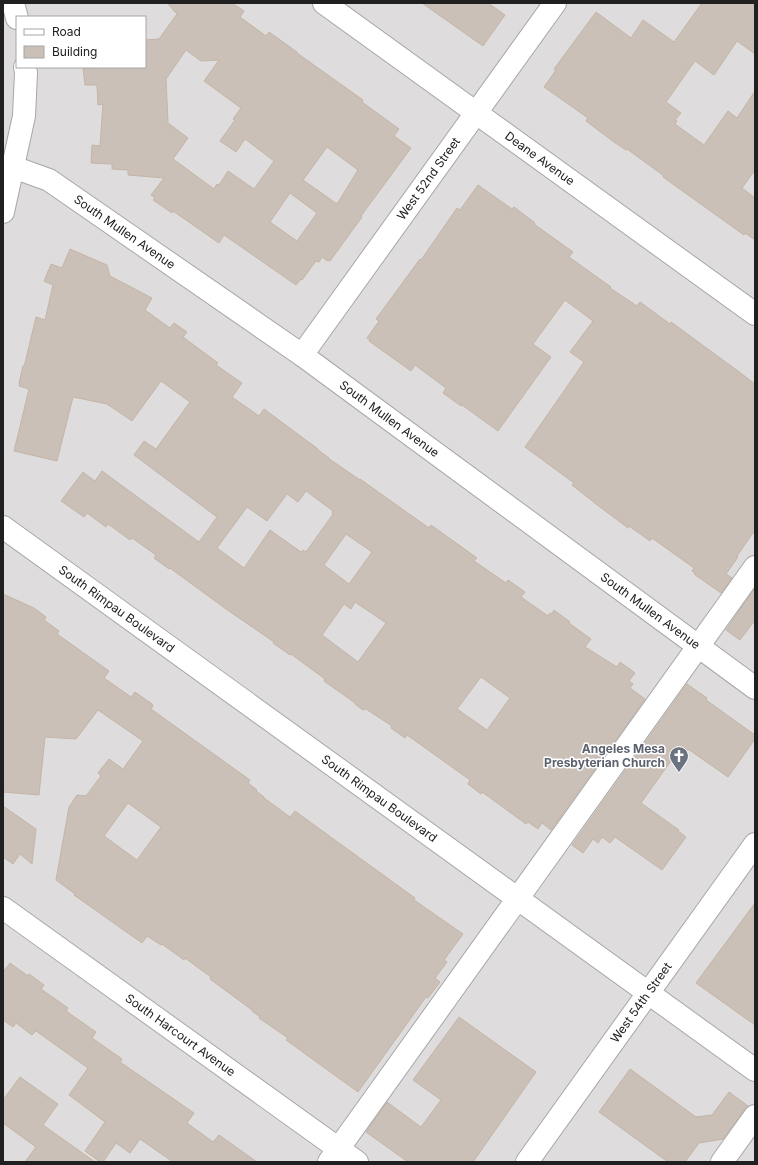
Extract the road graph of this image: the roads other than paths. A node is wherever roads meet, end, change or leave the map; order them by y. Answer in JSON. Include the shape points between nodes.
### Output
{"nodes":[{"id":1,"x":13,"y":3,"type":"edge"},
{"id":2,"x":324,"y":3,"type":"edge"},
{"id":3,"x":555,"y":3,"type":"edge"},
{"id":4,"x":16,"y":16,"type":"edge"},
{"id":5,"x":25,"y":68,"type":"edge"},
{"id":6,"x":477,"y":112,"type":"junction"},
{"id":7,"x":13,"y":167,"type":"junction"},
{"id":8,"x":3,"y":212,"type":"edge"},
{"id":9,"x":755,"y":314,"type":"edge"},
{"id":10,"x":302,"y":355,"type":"junction"},
{"id":11,"x":3,"y":528,"type":"edge"},
{"id":12,"x":755,"y":567,"type":"edge"},
{"id":13,"x":698,"y":646,"type":"junction"},
{"id":14,"x":755,"y":688,"type":"edge"},
{"id":15,"x":755,"y":844,"type":"edge"},
{"id":16,"x":518,"y":898,"type":"junction"},
{"id":17,"x":3,"y":908,"type":"edge"},
{"id":18,"x":649,"y":993,"type":"junction"},
{"id":19,"x":755,"y":1070,"type":"edge"},
{"id":20,"x":755,"y":1116,"type":"edge"},
{"id":21,"x":333,"y":1155,"type":"edge"},
{"id":22,"x":357,"y":1162,"type":"edge"},
{"id":23,"x":527,"y":1162,"type":"edge"},
{"id":24,"x":722,"y":1162,"type":"edge"}],
"edges":[{"from":1,"to":4,"type":"street"},
{"from":2,"to":6,"type":"street","name":"Deane Avenue"},
{"from":3,"to":6,"type":"street","name":"West 52nd Street"},
{"from":5,"to":7,"type":"street","via":[[24,116]]},
{"from":6,"to":9,"type":"street","name":"Deane Avenue"},
{"from":6,"to":10,"type":"street","name":"West 52nd Street"},
{"from":7,"to":8,"type":"street"},
{"from":7,"to":10,"type":"street","name":"South Mullen Avenue","via":[[49,180]]},
{"from":10,"to":13,"type":"street","name":"South Mullen Avenue"},
{"from":11,"to":16,"type":"street","name":"South Rimpau Boulevard"},
{"from":12,"to":13,"type":"street"},
{"from":13,"to":14,"type":"street","name":"South Mullen Avenue"},
{"from":13,"to":16,"type":"street"},
{"from":15,"to":18,"type":"street","name":"West 54th Street"},
{"from":16,"to":18,"type":"street","name":"South Rimpau Boulevard"},
{"from":16,"to":21,"type":"street"},
{"from":17,"to":21,"type":"street","name":"South Harcourt Avenue"},
{"from":18,"to":19,"type":"street","name":"South Rimpau Boulevard"},
{"from":18,"to":23,"type":"street","name":"West 54th Street"},
{"from":20,"to":24,"type":"street"},
{"from":21,"to":22,"type":"street","name":"South Harcourt Avenue"}]}
